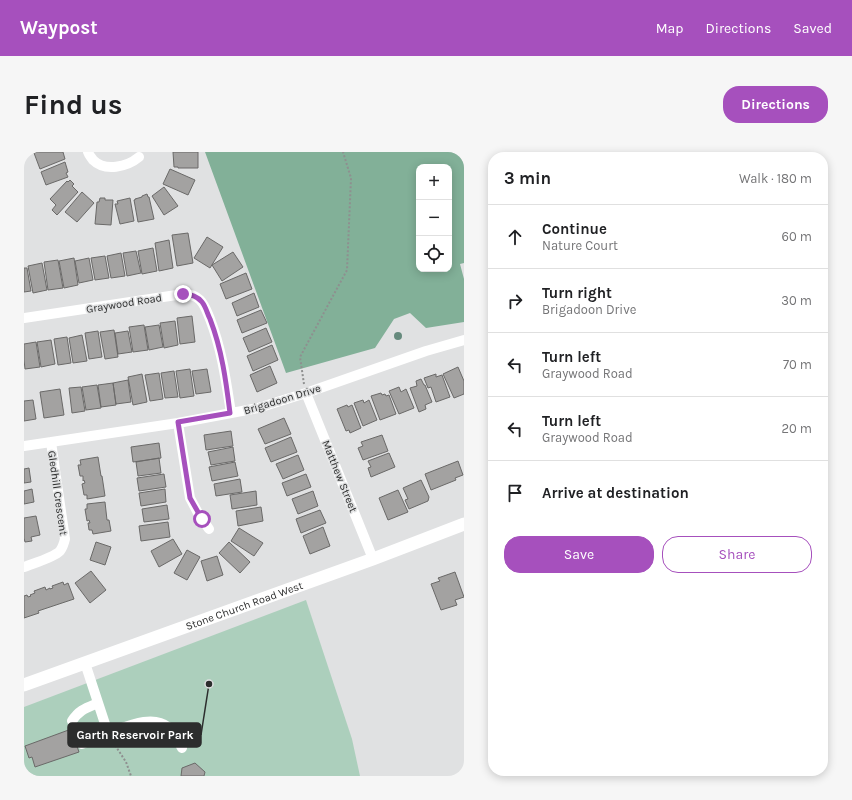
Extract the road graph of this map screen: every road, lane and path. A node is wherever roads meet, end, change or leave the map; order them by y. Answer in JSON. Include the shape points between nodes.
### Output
{"nodes":[{"id":1,"x":88,"y":152,"type":"edge"},
{"id":2,"x":343,"y":152,"type":"edge"},
{"id":3,"x":139,"y":157,"type":"dead end"},
{"id":4,"x":24,"y":318,"type":"edge"},
{"id":5,"x":464,"y":340,"type":"edge"},
{"id":6,"x":306,"y":393,"type":"junction"},
{"id":7,"x":230,"y":413,"type":"junction"},
{"id":8,"x":178,"y":422,"type":"junction"},
{"id":9,"x":50,"y":442,"type":"junction"},
{"id":10,"x":24,"y":446,"type":"edge"},
{"id":11,"x":464,"y":524,"type":"edge"},
{"id":12,"x":209,"y":529,"type":"dead end"},
{"id":13,"x":373,"y":559,"type":"junction"},
{"id":14,"x":24,"y":567,"type":"edge"},
{"id":15,"x":85,"y":663,"type":"junction"},
{"id":16,"x":24,"y":685,"type":"edge"},
{"id":17,"x":98,"y":703,"type":"junction"},
{"id":18,"x":72,"y":721,"type":"dead end"},
{"id":19,"x":109,"y":735,"type":"junction"},
{"id":20,"x":82,"y":744,"type":"dead end"},
{"id":21,"x":182,"y":748,"type":"dead end"},
{"id":22,"x":131,"y":776,"type":"edge"}],
"edges":[{"from":1,"to":3,"type":"street","via":[[97,164],[108,167],[126,165]]},
{"from":2,"to":6,"type":"path","via":[[351,178],[347,270],[300,357]]},
{"from":4,"to":7,"type":"street","name":"Graywood Road","via":[[183,294],[193,295],[204,305],[218,344]]},
{"from":5,"to":6,"type":"street","name":"Brigadoon Drive"},
{"from":6,"to":7,"type":"street","name":"Brigadoon Drive","via":[[258,408]]},
{"from":6,"to":13,"type":"street","name":"Matthew Street"},
{"from":7,"to":8,"type":"street","name":"Brigadoon Drive"},
{"from":8,"to":9,"type":"street","name":"Brigadoon Drive"},
{"from":8,"to":12,"type":"street","via":[[190,498]]},
{"from":9,"to":10,"type":"street","name":"Brigadoon Drive"},
{"from":9,"to":14,"type":"street","name":"Gledhill Crescent","via":[[65,539],[61,550],[55,555]]},
{"from":11,"to":13,"type":"main road","name":"Stone Church Road West"},
{"from":13,"to":15,"type":"main road","name":"Stone Church Road West"},
{"from":15,"to":16,"type":"main road","name":"Stone Church Road West"},
{"from":15,"to":17,"type":"street"},
{"from":17,"to":18,"type":"street","via":[[77,714]]},
{"from":17,"to":19,"type":"street"},
{"from":19,"to":20,"type":"street"},
{"from":19,"to":21,"type":"street","via":[[153,721],[169,728]]},
{"from":19,"to":22,"type":"path","via":[[126,762]]}]}
